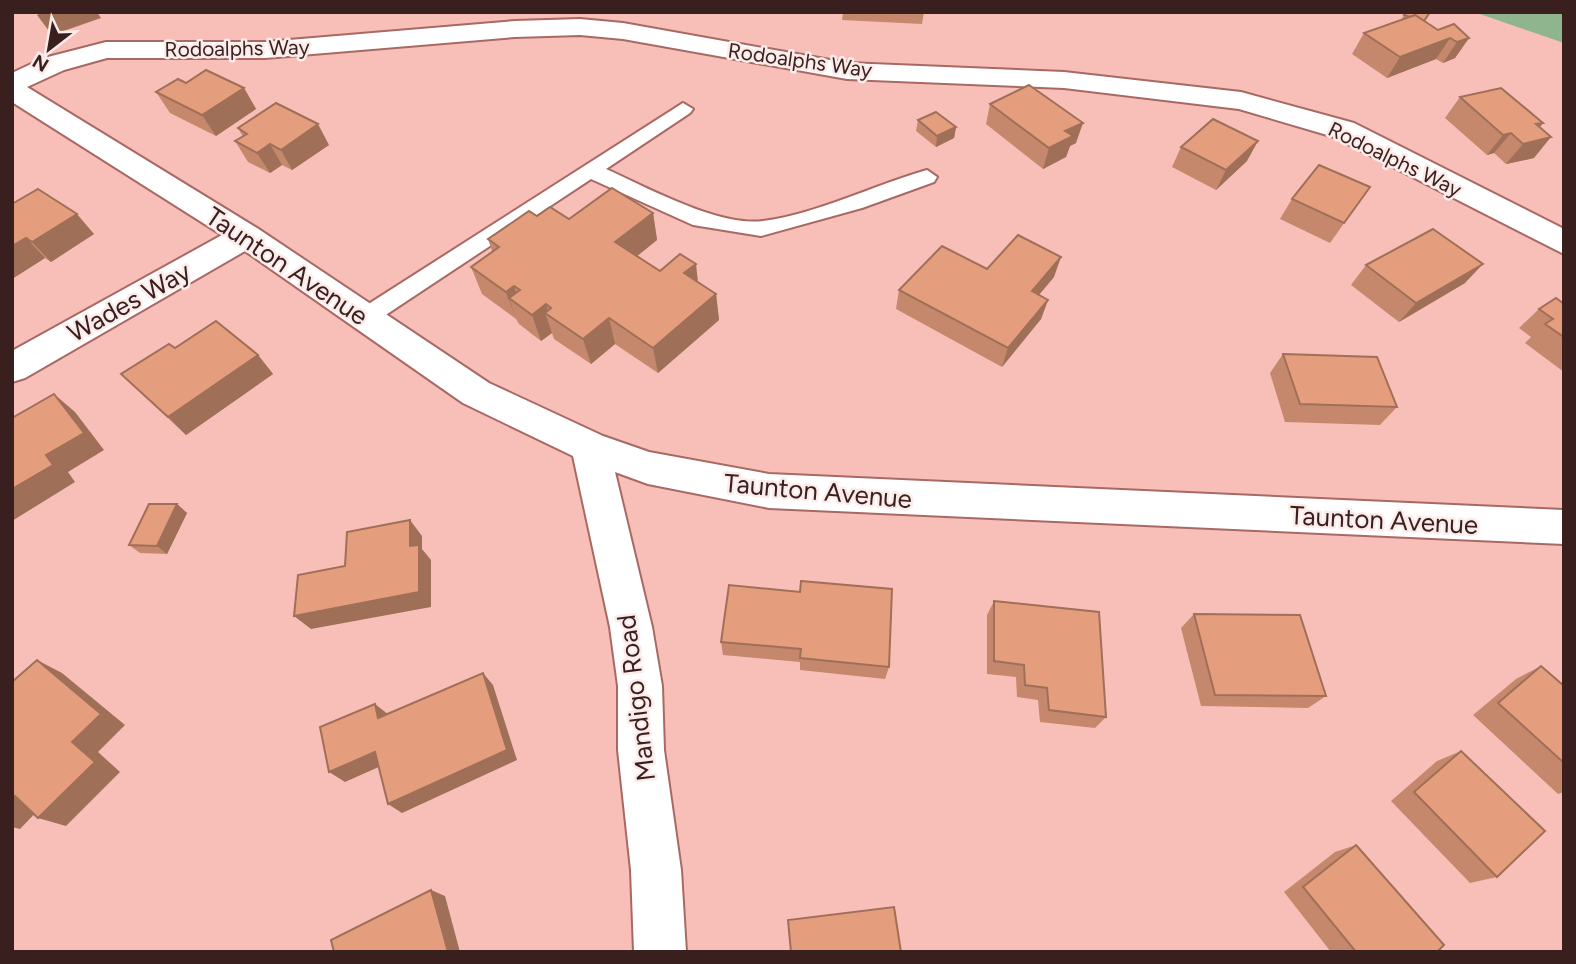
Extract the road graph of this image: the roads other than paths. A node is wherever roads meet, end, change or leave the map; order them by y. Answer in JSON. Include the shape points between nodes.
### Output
{"nodes":[{"id":1,"x":12,"y":83,"type":"edge"},
{"id":2,"x":12,"y":90,"type":"edge"},
{"id":3,"x":683,"y":109,"type":"dead end"},
{"id":4,"x":590,"y":170,"type":"junction"},
{"id":5,"x":927,"y":177,"type":"dead end"},
{"id":6,"x":246,"y":236,"type":"junction"},
{"id":7,"x":1564,"y":243,"type":"edge"},
{"id":8,"x":364,"y":318,"type":"junction"},
{"id":9,"x":12,"y":368,"type":"edge"},
{"id":10,"x":590,"y":447,"type":"junction"},
{"id":11,"x":1564,"y":527,"type":"edge"},
{"id":12,"x":660,"y":952,"type":"edge"}],
"edges":[{"from":1,"to":7,"type":"street","name":"Rodoalphs Way","via":[[54,64],[106,50],[265,50],[515,29],[623,31],[847,71],[1064,80],[1241,101],[1344,131]]},
{"from":2,"to":6,"type":"street","name":"Taunton Avenue"},
{"from":3,"to":4,"type":"lane"},
{"from":4,"to":5,"type":"lane","via":[[701,220],[761,229]]},
{"from":4,"to":8,"type":"lane"},
{"from":6,"to":8,"type":"street","name":"Taunton Avenue"},
{"from":6,"to":9,"type":"street","name":"Wades Way"},
{"from":8,"to":10,"type":"street","name":"Taunton Avenue","via":[[476,393]]},
{"from":10,"to":11,"type":"street","name":"Taunton Avenue","via":[[648,468],[769,491]]},
{"from":10,"to":12,"type":"street","name":"Mandigo Road","via":[[640,686],[641,750],[656,870]]}]}
